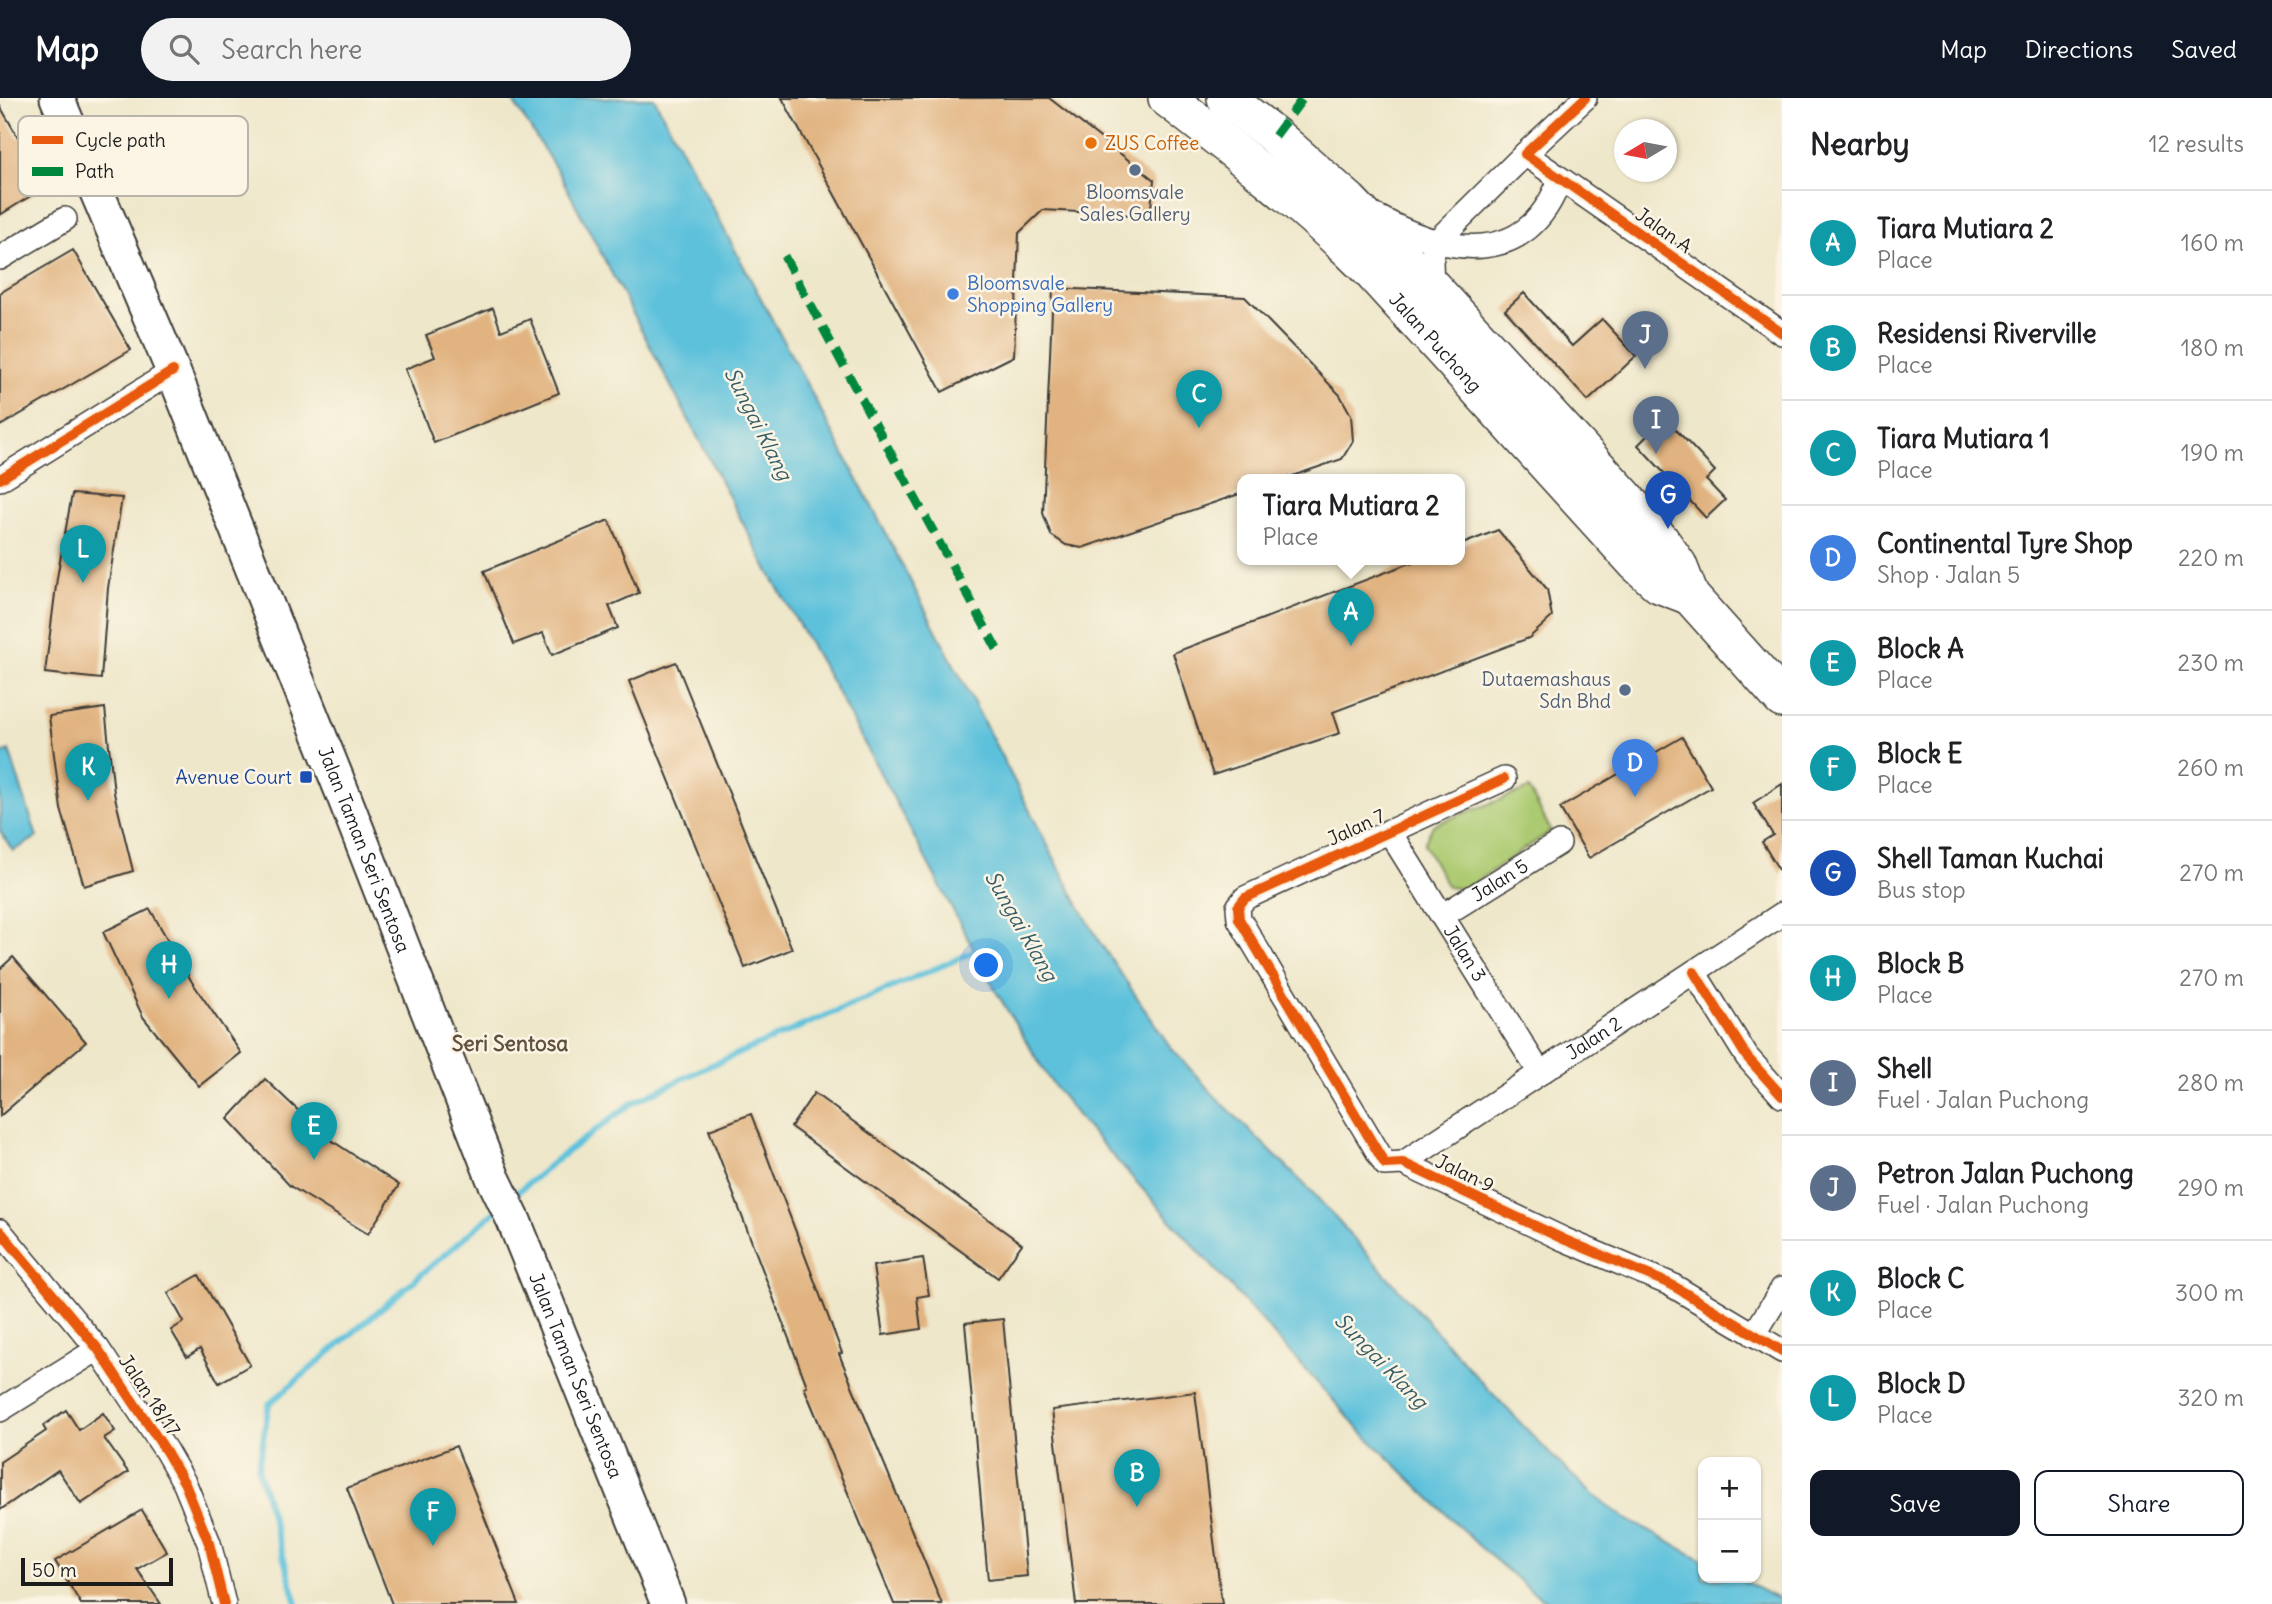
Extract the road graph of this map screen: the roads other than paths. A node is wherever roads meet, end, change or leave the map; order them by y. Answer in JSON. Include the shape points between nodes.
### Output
{"nodes":[{"id":1,"x":57,"y":98,"type":"edge"},
{"id":2,"x":1167,"y":98,"type":"edge"},
{"id":3,"x":1226,"y":98,"type":"edge"},
{"id":4,"x":1585,"y":98,"type":"edge"},
{"id":5,"x":65,"y":116,"type":"edge"},
{"id":6,"x":1525,"y":154,"type":"junction"},
{"id":7,"x":1560,"y":179,"type":"junction"},
{"id":8,"x":99,"y":196,"type":"edge"},
{"id":9,"x":1349,"y":201,"type":"junction"},
{"id":10,"x":65,"y":219,"type":"dead end"},
{"id":11,"x":1436,"y":242,"type":"junction"},
{"id":12,"x":0,"y":258,"type":"edge"},
{"id":13,"x":1432,"y":287,"type":"junction"},
{"id":14,"x":1782,"y":333,"type":"edge"},
{"id":15,"x":173,"y":371,"type":"junction"},
{"id":16,"x":0,"y":479,"type":"edge"},
{"id":17,"x":1690,"y":596,"type":"junction"},
{"id":18,"x":1782,"y":699,"type":"edge"},
{"id":19,"x":1504,"y":779,"type":"dead end"},
{"id":20,"x":1389,"y":831,"type":"junction"},
{"id":21,"x":1559,"y":843,"type":"dead end"},
{"id":22,"x":1782,"y":914,"type":"edge"},
{"id":23,"x":1442,"y":916,"type":"junction"},
{"id":24,"x":1239,"y":919,"type":"joint"},
{"id":25,"x":1694,"y":972,"type":"junction"},
{"id":26,"x":1540,"y":1073,"type":"junction"},
{"id":27,"x":1782,"y":1096,"type":"edge"},
{"id":28,"x":1403,"y":1163,"type":"junction"},
{"id":29,"x":0,"y":1231,"type":"edge"},
{"id":30,"x":1782,"y":1289,"type":"edge"},
{"id":31,"x":1754,"y":1335,"type":"junction"},
{"id":32,"x":98,"y":1349,"type":"junction"},
{"id":33,"x":1782,"y":1352,"type":"edge"},
{"id":34,"x":0,"y":1410,"type":"edge"},
{"id":35,"x":224,"y":1604,"type":"edge"},
{"id":36,"x":667,"y":1604,"type":"edge"}],
"edges":[{"from":1,"to":5,"type":"main road","name":"Jalan Taman Seri Sentosa"},
{"from":2,"to":17,"type":"main road","name":"Jalan Puchong","via":[[1326,227],[1636,563],[1659,584]]},
{"from":3,"to":9,"type":"main road","name":"Jalan Puchong"},
{"from":4,"to":6,"type":"street"},
{"from":6,"to":7,"type":"street","name":"Jalan A"},
{"from":6,"to":11,"type":"street"},
{"from":7,"to":11,"type":"street","via":[[1552,202],[1536,223],[1519,234],[1499,244],[1472,248]]},
{"from":7,"to":14,"type":"street","name":"Jalan A"},
{"from":8,"to":15,"type":"main road","name":"Jalan Taman Seri Sentosa"},
{"from":9,"to":11,"type":"street","via":[[1405,232]]},
{"from":9,"to":13,"type":"main road","name":"Jalan Puchong"},
{"from":10,"to":12,"type":"street"},
{"from":11,"to":13,"type":"street"},
{"from":13,"to":17,"type":"main road","name":"Jalan Puchong","via":[[1624,496],[1678,565]]},
{"from":15,"to":16,"type":"street"},
{"from":15,"to":36,"type":"main road","name":"Jalan Taman Seri Sentosa"},
{"from":17,"to":18,"type":"main road","name":"Jalan Puchong"},
{"from":19,"to":20,"type":"street","name":"Jalan 7"},
{"from":20,"to":23,"type":"street","name":"Jalan 3"},
{"from":20,"to":24,"type":"street","name":"Jalan 7","via":[[1245,898],[1238,907]]},
{"from":21,"to":23,"type":"street","name":"Jalan 5"},
{"from":22,"to":25,"type":"street","name":"Jalan 2"},
{"from":23,"to":26,"type":"street","name":"Jalan 3"},
{"from":24,"to":28,"type":"street","name":"Jalan 9","via":[[1385,1164]]},
{"from":25,"to":26,"type":"street","name":"Jalan 2"},
{"from":25,"to":27,"type":"street","via":[[1746,1057]]},
{"from":26,"to":28,"type":"street","name":"Jalan 2"},
{"from":28,"to":31,"type":"street","name":"Jalan 9","via":[[1670,1284]]},
{"from":29,"to":32,"type":"street","name":"Jalan 18/17"},
{"from":30,"to":31,"type":"street"},
{"from":31,"to":33,"type":"street","name":"Jalan 9"},
{"from":32,"to":34,"type":"street"},
{"from":32,"to":35,"type":"street","name":"Jalan 18/17","via":[[185,1484],[209,1543]]}]}
